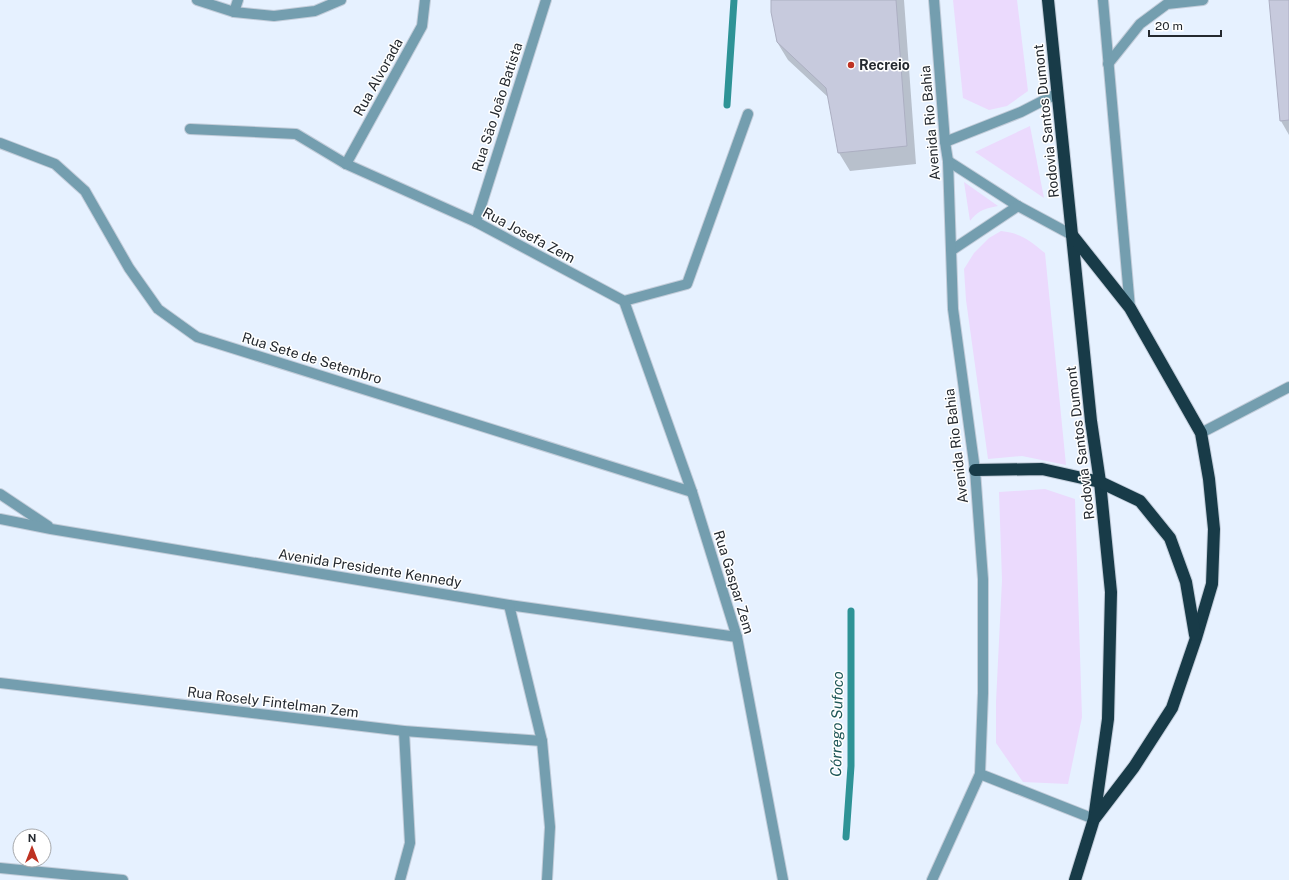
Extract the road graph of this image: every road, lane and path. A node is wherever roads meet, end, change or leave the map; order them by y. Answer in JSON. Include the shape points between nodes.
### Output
{"nodes":[{"id":1,"x":196,"y":0,"type":"edge"},
{"id":2,"x":238,"y":0,"type":"edge"},
{"id":3,"x":341,"y":0,"type":"edge"},
{"id":4,"x":425,"y":0,"type":"edge"},
{"id":5,"x":546,"y":0,"type":"edge"},
{"id":6,"x":934,"y":0,"type":"edge"},
{"id":7,"x":1048,"y":0,"type":"edge"},
{"id":8,"x":1103,"y":0,"type":"edge"},
{"id":9,"x":1203,"y":0,"type":"edge"},
{"id":10,"x":234,"y":12,"type":"junction"},
{"id":11,"x":1108,"y":64,"type":"junction"},
{"id":12,"x":1058,"y":93,"type":"junction"},
{"id":13,"x":748,"y":114,"type":"dead end"},
{"id":14,"x":190,"y":129,"type":"dead end"},
{"id":15,"x":945,"y":142,"type":"junction"},
{"id":16,"x":0,"y":143,"type":"edge"},
{"id":17,"x":948,"y":161,"type":"junction"},
{"id":18,"x":346,"y":164,"type":"junction"},
{"id":19,"x":1018,"y":206,"type":"junction"},
{"id":20,"x":476,"y":222,"type":"junction"},
{"id":21,"x":1072,"y":236,"type":"junction"},
{"id":22,"x":952,"y":250,"type":"junction"},
{"id":23,"x":624,"y":301,"type":"junction"},
{"id":24,"x":1130,"y":308,"type":"junction"},
{"id":25,"x":1289,"y":386,"type":"edge"},
{"id":26,"x":1201,"y":433,"type":"junction"},
{"id":27,"x":975,"y":470,"type":"junction"},
{"id":28,"x":1100,"y":482,"type":"junction"},
{"id":29,"x":692,"y":492,"type":"junction"},
{"id":30,"x":0,"y":494,"type":"edge"},
{"id":31,"x":0,"y":519,"type":"edge"},
{"id":32,"x":51,"y":528,"type":"junction"},
{"id":33,"x":510,"y":605,"type":"junction"},
{"id":34,"x":737,"y":637,"type":"junction"},
{"id":35,"x":1196,"y":638,"type":"junction"},
{"id":36,"x":0,"y":683,"type":"edge"},
{"id":37,"x":404,"y":731,"type":"junction"},
{"id":38,"x":542,"y":741,"type":"junction"},
{"id":39,"x":980,"y":774,"type":"junction"},
{"id":40,"x":1094,"y":819,"type":"junction"},
{"id":41,"x":0,"y":868,"type":"edge"},
{"id":42,"x":81,"y":878,"type":"edge"},
{"id":43,"x":123,"y":880,"type":"edge"},
{"id":44,"x":400,"y":880,"type":"edge"},
{"id":45,"x":547,"y":880,"type":"edge"},
{"id":46,"x":783,"y":880,"type":"edge"},
{"id":47,"x":932,"y":880,"type":"edge"},
{"id":48,"x":1075,"y":880,"type":"edge"}],
"edges":[{"from":1,"to":10,"type":"street"},
{"from":2,"to":10,"type":"street"},
{"from":3,"to":10,"type":"street","via":[[315,11],[274,16]]},
{"from":4,"to":18,"type":"street","name":"Rua Alvorada","via":[[422,26]]},
{"from":5,"to":20,"type":"street","name":"Rua São João Batista"},
{"from":6,"to":15,"type":"street","name":"Avenida Rio Bahia"},
{"from":7,"to":12,"type":"highway","name":"Rodovia Santos Dumont"},
{"from":8,"to":11,"type":"street"},
{"from":9,"to":11,"type":"street","via":[[1167,4],[1140,24]]},
{"from":11,"to":24,"type":"street"},
{"from":12,"to":15,"type":"street","via":[[1021,112]]},
{"from":12,"to":21,"type":"highway","name":"Rodovia Santos Dumont"},
{"from":13,"to":23,"type":"street","via":[[686,284]]},
{"from":14,"to":18,"type":"street","name":"Rua Josefa Zem","via":[[296,134]]},
{"from":15,"to":17,"type":"street","name":"Avenida Rio Bahia"},
{"from":16,"to":29,"type":"street","name":"Rua Sete de Setembro","via":[[55,164],[85,191],[129,268],[158,309],[197,337]]},
{"from":17,"to":19,"type":"street"},
{"from":17,"to":22,"type":"street","name":"Avenida Rio Bahia"},
{"from":18,"to":20,"type":"street","name":"Rua Josefa Zem"},
{"from":19,"to":21,"type":"street"},
{"from":19,"to":22,"type":"street"},
{"from":20,"to":23,"type":"street","name":"Rua Josefa Zem"},
{"from":21,"to":24,"type":"highway"},
{"from":21,"to":28,"type":"highway","name":"Rodovia Santos Dumont","via":[[1091,421]]},
{"from":22,"to":27,"type":"street","name":"Avenida Rio Bahia","via":[[953,309]]},
{"from":23,"to":29,"type":"street","name":"Rua Gaspar Zem"},
{"from":24,"to":26,"type":"highway"},
{"from":25,"to":26,"type":"street"},
{"from":26,"to":35,"type":"highway","via":[[1214,529],[1212,584]]},
{"from":27,"to":28,"type":"highway","via":[[1042,469]]},
{"from":27,"to":39,"type":"street","name":"Avenida Rio Bahia","via":[[983,579]]},
{"from":28,"to":35,"type":"highway","via":[[1140,500],[1170,538],[1186,582]]},
{"from":28,"to":40,"type":"highway","name":"Rodovia Santos Dumont","via":[[1111,592],[1108,719]]},
{"from":29,"to":34,"type":"street","name":"Rua Gaspar Zem"},
{"from":30,"to":32,"type":"street"},
{"from":31,"to":32,"type":"street","name":"Avenida Presidente Kennedy"},
{"from":32,"to":33,"type":"street","name":"Avenida Presidente Kennedy"},
{"from":33,"to":34,"type":"street","name":"Avenida Presidente Kennedy"},
{"from":33,"to":38,"type":"street"},
{"from":34,"to":46,"type":"street","name":"Rua Gaspar Zem"},
{"from":35,"to":40,"type":"highway","via":[[1172,708],[1134,767]]},
{"from":36,"to":37,"type":"street","name":"Rua Rosely Fintelman Zem"},
{"from":37,"to":38,"type":"street","name":"Rua Rosely Fintelman Zem"},
{"from":37,"to":44,"type":"street","via":[[410,843]]},
{"from":38,"to":45,"type":"street","via":[[550,827]]},
{"from":39,"to":40,"type":"street"},
{"from":39,"to":47,"type":"street","name":"Avenida Rio Bahia"},
{"from":40,"to":48,"type":"highway","name":"Rodovia Santos Dumont"},
{"from":41,"to":42,"type":"street"},
{"from":42,"to":43,"type":"street"}]}
